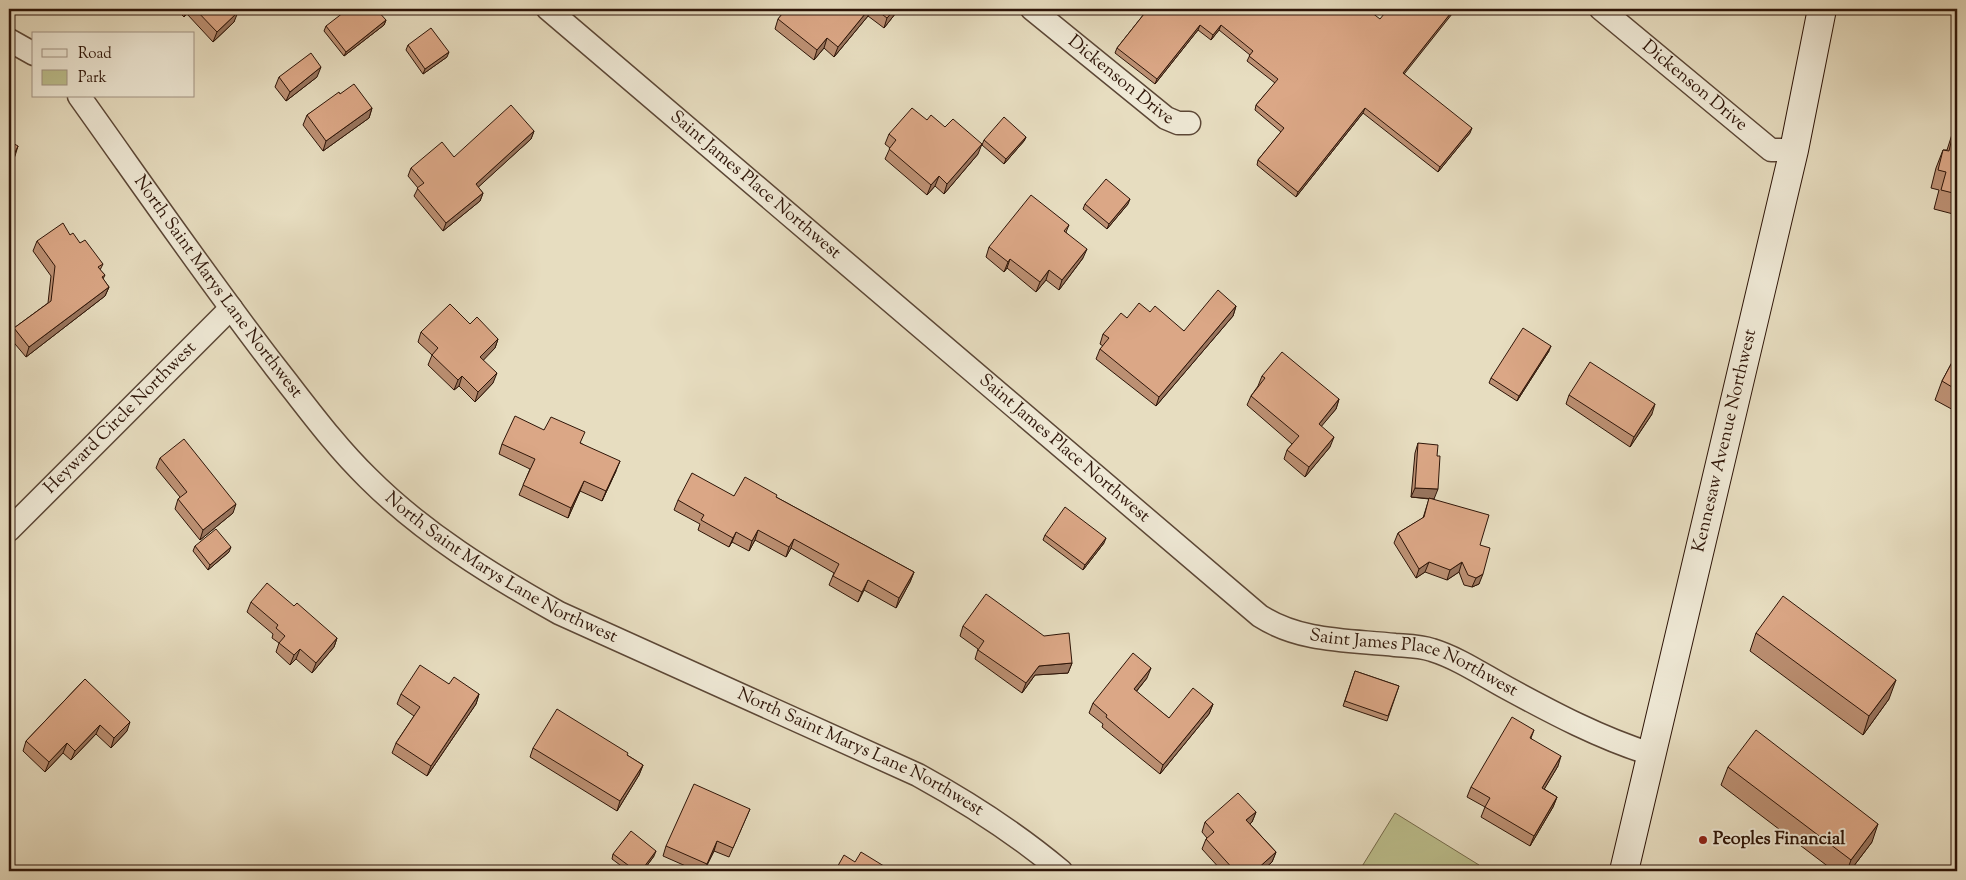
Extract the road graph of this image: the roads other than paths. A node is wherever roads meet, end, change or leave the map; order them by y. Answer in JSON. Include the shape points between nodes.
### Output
{"nodes":[{"id":1,"x":548,"y":9,"type":"edge"},
{"id":2,"x":1032,"y":9,"type":"edge"},
{"id":3,"x":1601,"y":9,"type":"edge"},
{"id":4,"x":1822,"y":9,"type":"edge"},
{"id":5,"x":9,"y":40,"type":"edge"},
{"id":6,"x":32,"y":53,"type":"edge"},
{"id":7,"x":80,"y":98,"type":"edge"},
{"id":8,"x":1189,"y":123,"type":"dead end"},
{"id":9,"x":1794,"y":150,"type":"junction"},
{"id":10,"x":231,"y":308,"type":"junction"},
{"id":11,"x":9,"y":530,"type":"edge"},
{"id":12,"x":1651,"y":754,"type":"junction"},
{"id":13,"x":1062,"y":871,"type":"edge"},
{"id":14,"x":1624,"y":871,"type":"edge"}],
"edges":[{"from":1,"to":12,"type":"street","name":"Saint James Place Northwest","via":[[1260,616],[1286,630],[1315,638],[1432,650],[1553,712]]},
{"from":2,"to":8,"type":"street","name":"Dickenson Drive","via":[[1166,118]]},
{"from":3,"to":9,"type":"street","name":"Dickenson Drive","via":[[1772,150]]},
{"from":4,"to":9,"type":"street","name":"Kennesaw Avenue Northwest"},
{"from":5,"to":6,"type":"street"},
{"from":7,"to":10,"type":"street","name":"North Saint Marys Lane Northwest"},
{"from":9,"to":12,"type":"street","name":"Kennesaw Avenue Northwest"},
{"from":10,"to":11,"type":"street","name":"Heyward Circle Northwest"},
{"from":10,"to":13,"type":"street","name":"North Saint Marys Lane Northwest","via":[[338,447],[403,510],[455,549],[559,613],[918,775],[994,819]]},
{"from":12,"to":14,"type":"street","name":"Kennesaw Avenue Northwest"}]}
